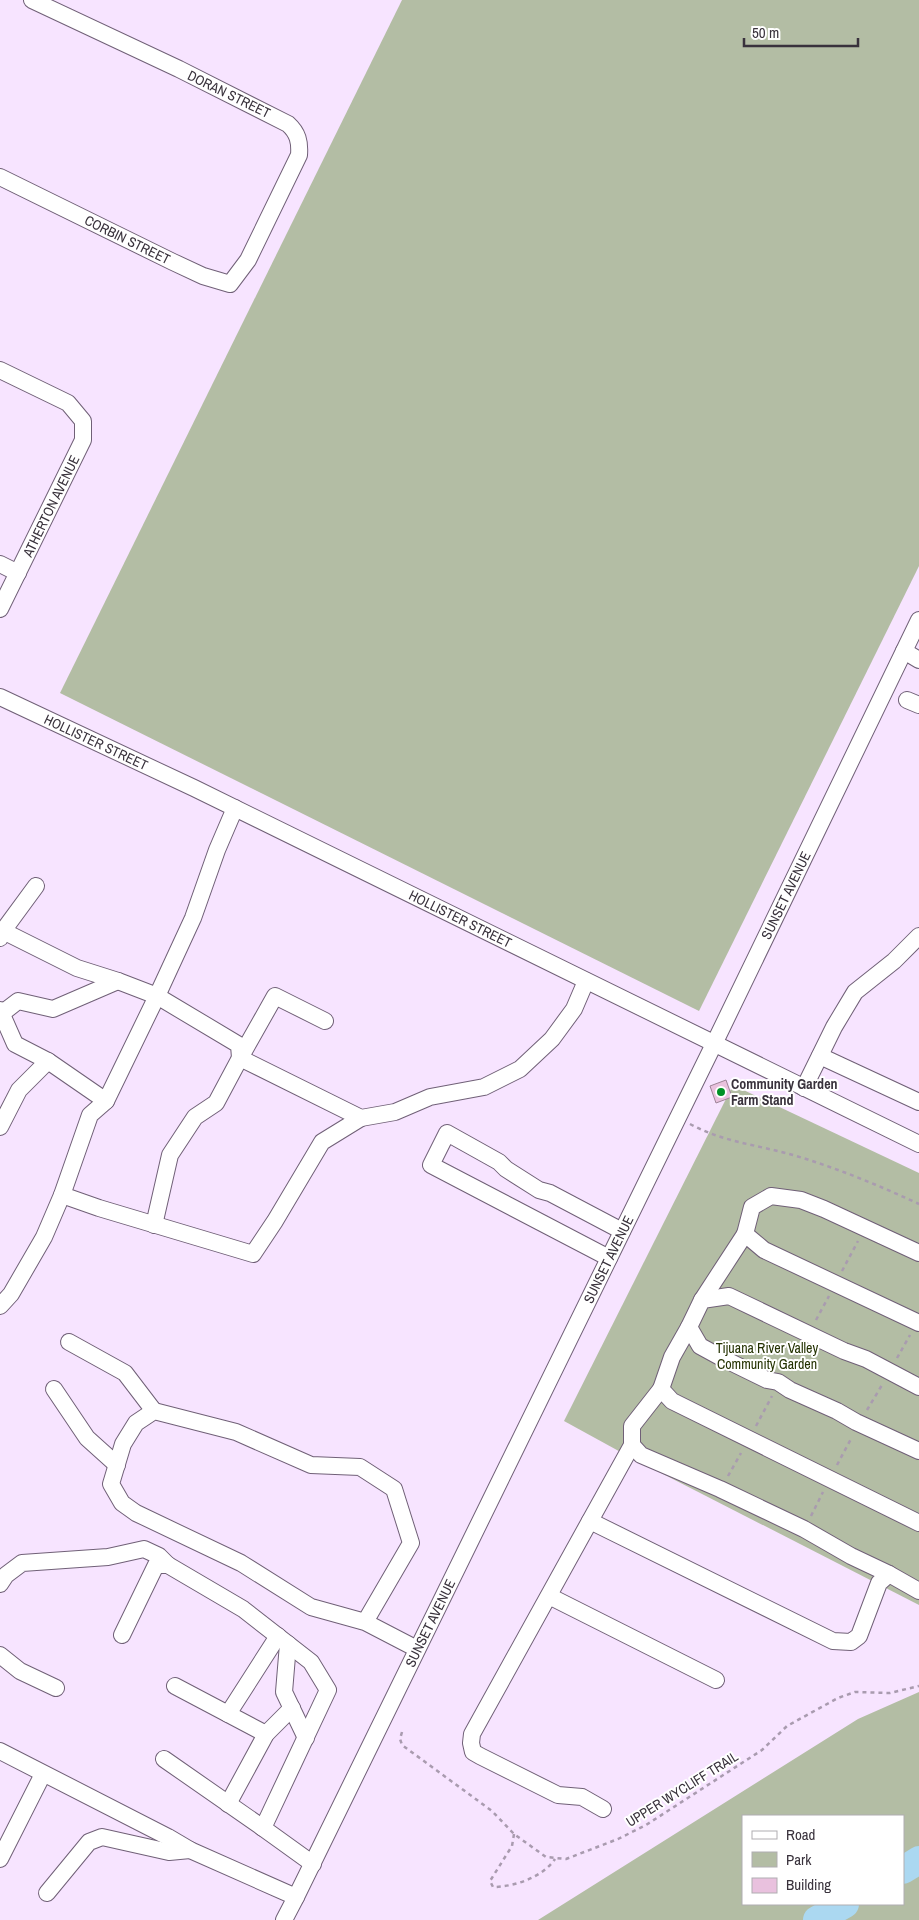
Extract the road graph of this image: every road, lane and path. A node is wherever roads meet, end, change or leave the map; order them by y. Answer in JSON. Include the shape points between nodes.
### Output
{"nodes":[{"id":1,"x":32,"y":0,"type":"edge"},
{"id":2,"x":0,"y":177,"type":"edge"},
{"id":3,"x":248,"y":260,"type":"joint"},
{"id":4,"x":0,"y":370,"type":"edge"},
{"id":5,"x":0,"y":564,"type":"edge"},
{"id":6,"x":18,"y":573,"type":"junction"},
{"id":7,"x":0,"y":609,"type":"edge"},
{"id":8,"x":919,"y":620,"type":"edge"},
{"id":9,"x":904,"y":651,"type":"junction"},
{"id":10,"x":919,"y":660,"type":"edge"},
{"id":11,"x":0,"y":696,"type":"edge"},
{"id":12,"x":235,"y":808,"type":"junction"},
{"id":13,"x":36,"y":886,"type":"dead end"},
{"id":14,"x":2,"y":934,"type":"edge"},
{"id":15,"x":919,"y":936,"type":"edge"},
{"id":16,"x":118,"y":981,"type":"junction"},
{"id":17,"x":586,"y":981,"type":"junction"},
{"id":18,"x":157,"y":996,"type":"junction"},
{"id":19,"x":0,"y":1013,"type":"edge"},
{"id":20,"x":325,"y":1021,"type":"dead end"},
{"id":21,"x":714,"y":1044,"type":"junction"},
{"id":22,"x":820,"y":1056,"type":"junction"},
{"id":23,"x":240,"y":1058,"type":"junction"},
{"id":24,"x":48,"y":1061,"type":"junction"},
{"id":25,"x":804,"y":1088,"type":"junction"},
{"id":26,"x":106,"y":1101,"type":"junction"},
{"id":27,"x":919,"y":1102,"type":"edge"},
{"id":28,"x":361,"y":1118,"type":"junction"},
{"id":29,"x":678,"y":1118,"type":"junction"},
{"id":30,"x":0,"y":1127,"type":"edge"},
{"id":31,"x":919,"y":1144,"type":"edge"},
{"id":32,"x":62,"y":1195,"type":"junction"},
{"id":33,"x":919,"y":1204,"type":"edge"},
{"id":34,"x":154,"y":1225,"type":"junction"},
{"id":35,"x":865,"y":1228,"type":"junction"},
{"id":36,"x":622,"y":1231,"type":"junction"},
{"id":37,"x":745,"y":1234,"type":"junction"},
{"id":38,"x":919,"y":1253,"type":"edge"},
{"id":39,"x":609,"y":1258,"type":"junction"},
{"id":40,"x":836,"y":1282,"type":"junction"},
{"id":41,"x":5,"y":1292,"type":"edge"},
{"id":42,"x":702,"y":1300,"type":"junction"},
{"id":43,"x":0,"y":1306,"type":"edge"},
{"id":44,"x":919,"y":1323,"type":"edge"},
{"id":45,"x":689,"y":1327,"type":"junction"},
{"id":46,"x":808,"y":1334,"type":"junction"},
{"id":47,"x":69,"y":1342,"type":"dead end"},
{"id":48,"x":778,"y":1382,"type":"junction"},
{"id":49,"x":919,"y":1387,"type":"edge"},
{"id":50,"x":54,"y":1388,"type":"dead end"},
{"id":51,"x":661,"y":1388,"type":"junction"},
{"id":52,"x":154,"y":1411,"type":"junction"},
{"id":53,"x":749,"y":1439,"type":"junction"},
{"id":54,"x":632,"y":1445,"type":"junction"},
{"id":55,"x":919,"y":1451,"type":"edge"},
{"id":56,"x":117,"y":1465,"type":"junction"},
{"id":57,"x":720,"y":1489,"type":"junction"},
{"id":58,"x":590,"y":1521,"type":"junction"},
{"id":59,"x":919,"y":1523,"type":"edge"},
{"id":60,"x":168,"y":1565,"type":"junction"},
{"id":61,"x":889,"y":1574,"type":"junction"},
{"id":62,"x":0,"y":1584,"type":"edge"},
{"id":63,"x":919,"y":1591,"type":"edge"},
{"id":64,"x":549,"y":1596,"type":"junction"},
{"id":65,"x":365,"y":1622,"type":"junction"},
{"id":66,"x":122,"y":1635,"type":"dead end"},
{"id":67,"x":283,"y":1640,"type":"junction"},
{"id":68,"x":417,"y":1649,"type":"junction"},
{"id":69,"x":0,"y":1655,"type":"edge"},
{"id":70,"x":716,"y":1680,"type":"dead end"},
{"id":71,"x":175,"y":1686,"type":"dead end"},
{"id":72,"x":919,"y":1686,"type":"edge"},
{"id":73,"x":56,"y":1688,"type":"dead end"},
{"id":74,"x":292,"y":1708,"type":"junction"},
{"id":75,"x":228,"y":1714,"type":"junction"},
{"id":76,"x":402,"y":1732,"type":"dead end"},
{"id":77,"x":266,"y":1734,"type":"junction"},
{"id":78,"x":306,"y":1738,"type":"junction"},
{"id":79,"x":0,"y":1751,"type":"edge"},
{"id":80,"x":164,"y":1759,"type":"dead end"},
{"id":81,"x":43,"y":1774,"type":"junction"},
{"id":82,"x":228,"y":1804,"type":"junction"},
{"id":83,"x":603,"y":1809,"type":"dead end"},
{"id":84,"x":264,"y":1828,"type":"junction"},
{"id":85,"x":514,"y":1834,"type":"junction"},
{"id":86,"x":190,"y":1850,"type":"junction"},
{"id":87,"x":0,"y":1859,"type":"edge"},
{"id":88,"x":556,"y":1859,"type":"junction"},
{"id":89,"x":313,"y":1864,"type":"junction"},
{"id":90,"x":47,"y":1893,"type":"dead end"},
{"id":91,"x":296,"y":1897,"type":"junction"},
{"id":92,"x":284,"y":1920,"type":"edge"}],
"edges":[{"from":1,"to":3,"type":"street","name":"DORAN STREET","via":[[179,69],[296,131],[299,155]]},
{"from":2,"to":3,"type":"street","name":"CORBIN STREET","via":[[202,276],[230,284]]},
{"from":4,"to":6,"type":"street","name":"ATHERTON AVENUE","via":[[68,402],[83,421],[83,440]]},
{"from":5,"to":6,"type":"street"},
{"from":6,"to":7,"type":"street","name":"ATHERTON AVENUE"},
{"from":8,"to":9,"type":"street","name":"SUNSET AVENUE"},
{"from":9,"to":10,"type":"street"},
{"from":9,"to":21,"type":"street","name":"SUNSET AVENUE"},
{"from":11,"to":12,"type":"street","name":"HOLLISTER STREET"},
{"from":12,"to":17,"type":"street","name":"HOLLISTER STREET"},
{"from":12,"to":18,"type":"street","via":[[193,918]]},
{"from":13,"to":14,"type":"street"},
{"from":14,"to":16,"type":"street","via":[[77,968]]},
{"from":15,"to":22,"type":"street","via":[[894,961],[854,992]]},
{"from":16,"to":18,"type":"street"},
{"from":16,"to":19,"type":"street","via":[[53,1009],[18,1001]]},
{"from":17,"to":21,"type":"street","name":"HOLLISTER STREET"},
{"from":17,"to":28,"type":"street","via":[[574,1009],[552,1039],[520,1069],[484,1087],[430,1097],[395,1112]]},
{"from":18,"to":23,"type":"street","via":[[239,1045]]},
{"from":18,"to":26,"type":"street"},
{"from":19,"to":24,"type":"street","via":[[15,1044]]},
{"from":20,"to":23,"type":"street","via":[[275,996]]},
{"from":21,"to":25,"type":"street","name":"HOLLISTER STREET"},
{"from":21,"to":29,"type":"street","name":"SUNSET AVENUE"},
{"from":22,"to":25,"type":"street"},
{"from":22,"to":27,"type":"street"},
{"from":23,"to":28,"type":"street"},
{"from":23,"to":34,"type":"street","via":[[216,1103],[194,1117],[170,1155]]},
{"from":24,"to":26,"type":"street"},
{"from":24,"to":30,"type":"street","via":[[19,1090]]},
{"from":25,"to":31,"type":"street","name":"HOLLISTER STREET"},
{"from":26,"to":32,"type":"street","via":[[90,1115]]},
{"from":28,"to":34,"type":"street","via":[[322,1142],[253,1254]]},
{"from":29,"to":33,"type":"path","via":[[732,1142],[792,1155],[864,1179]]},
{"from":29,"to":36,"type":"street","name":"SUNSET AVENUE"},
{"from":32,"to":34,"type":"street"},
{"from":32,"to":41,"type":"street","via":[[44,1236]]},
{"from":35,"to":37,"type":"street","via":[[801,1200],[771,1196],[752,1207]]},
{"from":35,"to":38,"type":"street"},
{"from":35,"to":40,"type":"path"},
{"from":36,"to":39,"type":"street","name":"SUNSET AVENUE"},
{"from":36,"to":39,"type":"street","via":[[539,1190],[499,1162],[447,1133],[431,1165]]},
{"from":37,"to":40,"type":"street","via":[[764,1250]]},
{"from":37,"to":42,"type":"street"},
{"from":39,"to":68,"type":"street","name":"SUNSET AVENUE"},
{"from":40,"to":44,"type":"street"},
{"from":40,"to":46,"type":"path"},
{"from":41,"to":43,"type":"street"},
{"from":42,"to":45,"type":"street"},
{"from":42,"to":46,"type":"street","via":[[730,1296]]},
{"from":45,"to":48,"type":"street","via":[[700,1346],[767,1380]]},
{"from":45,"to":51,"type":"street","via":[[672,1357]]},
{"from":46,"to":48,"type":"path"},
{"from":46,"to":49,"type":"street"},
{"from":47,"to":52,"type":"street","via":[[125,1373]]},
{"from":48,"to":53,"type":"path"},
{"from":48,"to":55,"type":"street"},
{"from":50,"to":56,"type":"street","via":[[87,1438]]},
{"from":51,"to":53,"type":"street","via":[[672,1401]]},
{"from":51,"to":54,"type":"street","via":[[632,1426]]},
{"from":52,"to":56,"type":"street","via":[[136,1423],[123,1444]]},
{"from":52,"to":65,"type":"street","via":[[236,1432],[311,1465],[360,1466],[394,1489],[411,1543]]},
{"from":53,"to":57,"type":"path"},
{"from":53,"to":59,"type":"street"},
{"from":54,"to":57,"type":"street","via":[[641,1455]]},
{"from":54,"to":58,"type":"street"},
{"from":56,"to":65,"type":"street","via":[[112,1484],[122,1503],[136,1513],[241,1563],[311,1608]]},
{"from":57,"to":61,"type":"street"},
{"from":58,"to":61,"type":"street","via":[[833,1641],[851,1642],[858,1636],[878,1583]]},
{"from":58,"to":64,"type":"street"},
{"from":60,"to":62,"type":"street","via":[[144,1549],[108,1557],[22,1563]]},
{"from":60,"to":66,"type":"street","via":[[156,1565]]},
{"from":60,"to":67,"type":"street","via":[[244,1610]]},
{"from":61,"to":63,"type":"street"},
{"from":64,"to":70,"type":"street"},
{"from":64,"to":83,"type":"street","via":[[472,1734],[473,1752],[558,1795],[582,1797]]},
{"from":65,"to":68,"type":"street"},
{"from":67,"to":74,"type":"street","via":[[284,1692]]},
{"from":67,"to":75,"type":"street"},
{"from":67,"to":78,"type":"street","via":[[311,1662],[328,1690]]},
{"from":68,"to":89,"type":"street","name":"SUNSET AVENUE"},
{"from":69,"to":73,"type":"street","via":[[20,1671]]},
{"from":71,"to":75,"type":"street"},
{"from":72,"to":88,"type":"path","name":"UPPER WYCLIFF TRAIL","via":[[890,1693],[855,1692],[838,1698],[787,1726],[762,1750],[646,1825],[566,1859]]},
{"from":74,"to":77,"type":"street"},
{"from":74,"to":78,"type":"street"},
{"from":75,"to":77,"type":"street"},
{"from":76,"to":85,"type":"path","via":[[402,1745],[492,1811]]},
{"from":77,"to":82,"type":"street"},
{"from":78,"to":84,"type":"street"},
{"from":79,"to":81,"type":"street"},
{"from":80,"to":82,"type":"street"},
{"from":81,"to":86,"type":"street"},
{"from":81,"to":87,"type":"street"},
{"from":82,"to":84,"type":"street"},
{"from":84,"to":89,"type":"street"},
{"from":85,"to":88,"type":"path","via":[[546,1858]]},
{"from":85,"to":88,"type":"path","via":[[512,1846],[490,1881],[493,1887],[505,1887],[539,1874]]},
{"from":86,"to":90,"type":"street","via":[[169,1852],[102,1837],[89,1842]]},
{"from":86,"to":91,"type":"street"},
{"from":89,"to":91,"type":"street","name":"SUNSET AVENUE"},
{"from":91,"to":92,"type":"street","name":"SUNSET AVENUE"}]}
